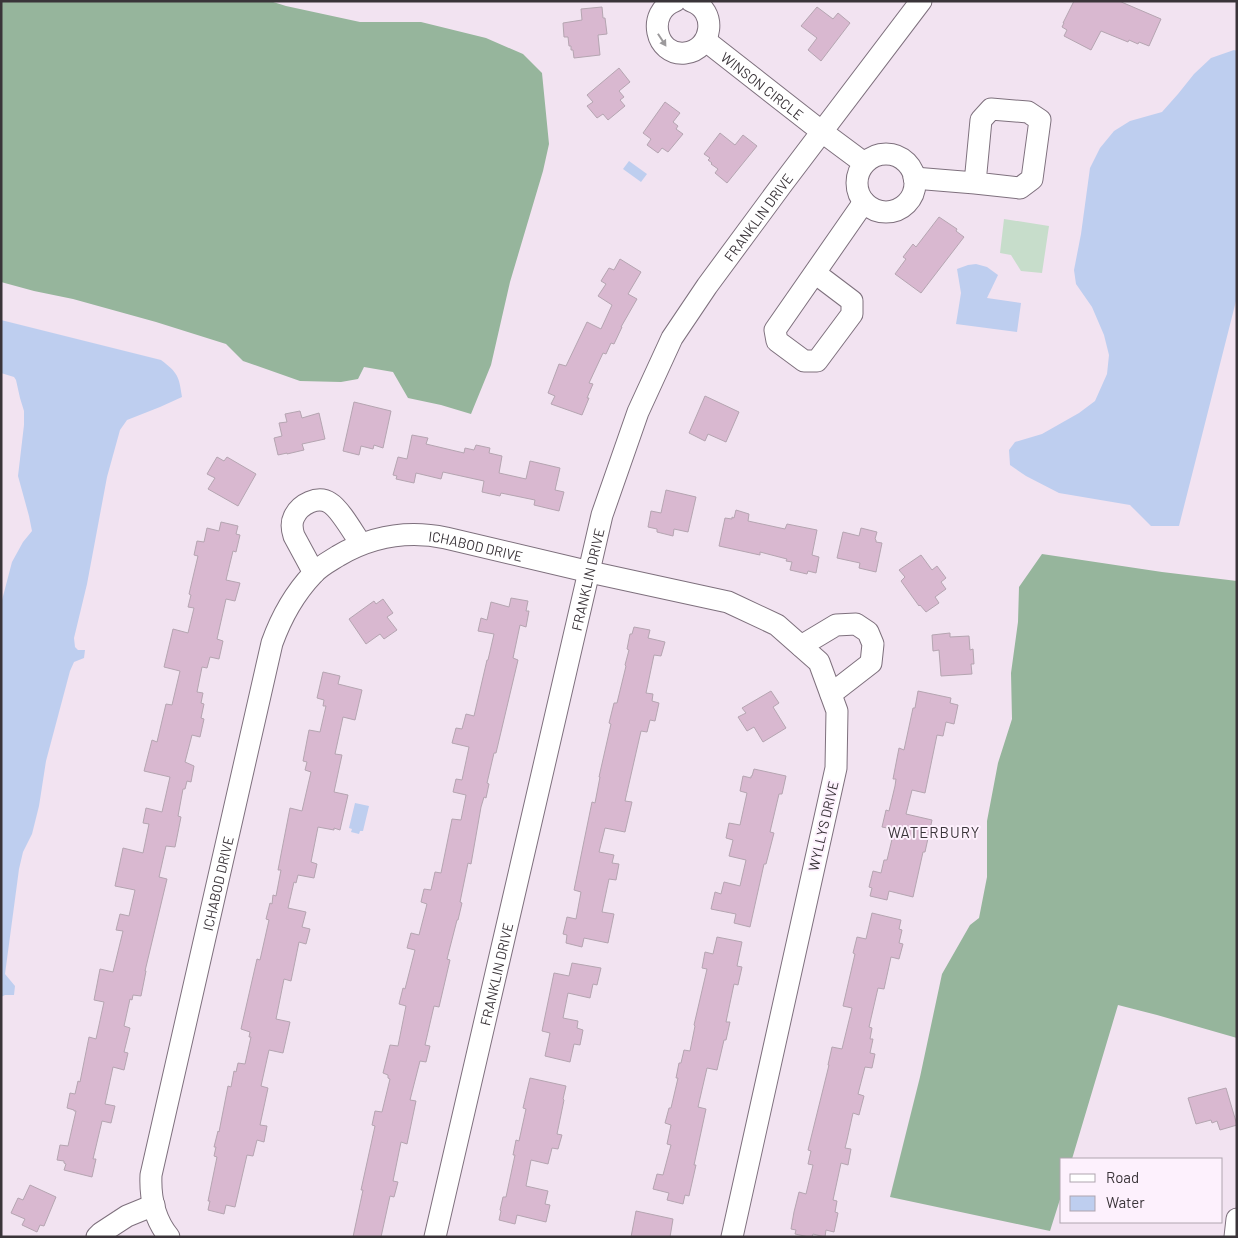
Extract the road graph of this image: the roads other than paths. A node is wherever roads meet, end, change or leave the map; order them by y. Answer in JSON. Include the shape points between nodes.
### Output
{"nodes":[{"id":1,"x":675,"y":1,"type":"edge"},
{"id":2,"x":691,"y":1,"type":"edge"},
{"id":3,"x":921,"y":1,"type":"edge"},
{"id":4,"x":706,"y":41,"type":"junction"},
{"id":5,"x":821,"y":131,"type":"junction"},
{"id":6,"x":864,"y":163,"type":"junction"},
{"id":7,"x":914,"y":178,"type":"junction"},
{"id":8,"x":975,"y":182,"type":"dead end"},
{"id":9,"x":864,"y":202,"type":"junction"},
{"id":10,"x":815,"y":274,"type":"dead end"},
{"id":11,"x":361,"y":544,"type":"junction"},
{"id":12,"x":590,"y":572,"type":"junction"},
{"id":13,"x":314,"y":573,"type":"junction"},
{"id":14,"x":801,"y":646,"type":"junction"},
{"id":15,"x":831,"y":694,"type":"junction"},
{"id":16,"x":154,"y":1205,"type":"junction"},
{"id":17,"x":1237,"y":1219,"type":"edge"},
{"id":18,"x":97,"y":1237,"type":"edge"},
{"id":19,"x":170,"y":1237,"type":"edge"},
{"id":20,"x":435,"y":1237,"type":"edge"},
{"id":21,"x":732,"y":1237,"type":"edge"},
{"id":22,"x":1235,"y":1237,"type":"edge"}],
"edges":[{"from":1,"to":4,"type":"street","one_way":true,"via":[[658,16],[657,33],[661,41],[667,48],[684,53],[692,52]]},
{"from":2,"to":4,"type":"street","via":[[708,15],[710,24]]},
{"from":3,"to":5,"type":"street","name":"FRANKLIN DRIVE"},
{"from":4,"to":5,"type":"street","name":"WINSON CIRCLE"},
{"from":5,"to":6,"type":"street","name":"WINSON CIRCLE"},
{"from":5,"to":12,"type":"street","name":"FRANKLIN DRIVE","via":[[672,338],[638,412],[602,515]]},
{"from":6,"to":7,"type":"street","via":[[878,155],[894,155],[907,163]]},
{"from":6,"to":9,"type":"street","via":[[857,178],[859,195]]},
{"from":7,"to":8,"type":"street"},
{"from":7,"to":9,"type":"street","via":[[912,196],[898,209],[880,211]]},
{"from":9,"to":10,"type":"street"},
{"from":11,"to":12,"type":"street","name":"ICHABOD DRIVE","via":[[398,535],[423,534]]},
{"from":11,"to":13,"type":"street","name":"ICHABOD DRIVE"},
{"from":11,"to":13,"type":"street","via":[[330,502],[311,501],[294,517],[292,530]]},
{"from":12,"to":14,"type":"street","name":"WYLLYS DRIVE","via":[[728,602],[777,625]]},
{"from":12,"to":20,"type":"street","name":"FRANKLIN DRIVE"},
{"from":13,"to":16,"type":"street","name":"ICHABOD DRIVE","via":[[290,606],[272,643],[151,1175]]},
{"from":14,"to":15,"type":"street","name":"WYLLYS DRIVE","via":[[819,662]]},
{"from":14,"to":15,"type":"street","via":[[836,625],[856,624],[868,632],[873,644],[871,663]]},
{"from":15,"to":21,"type":"street","name":"WYLLYS DRIVE","via":[[837,711],[836,768]]},
{"from":16,"to":18,"type":"street","via":[[126,1216]]},
{"from":16,"to":19,"type":"street","name":"ICHABOD DRIVE"},
{"from":17,"to":22,"type":"street"}]}
